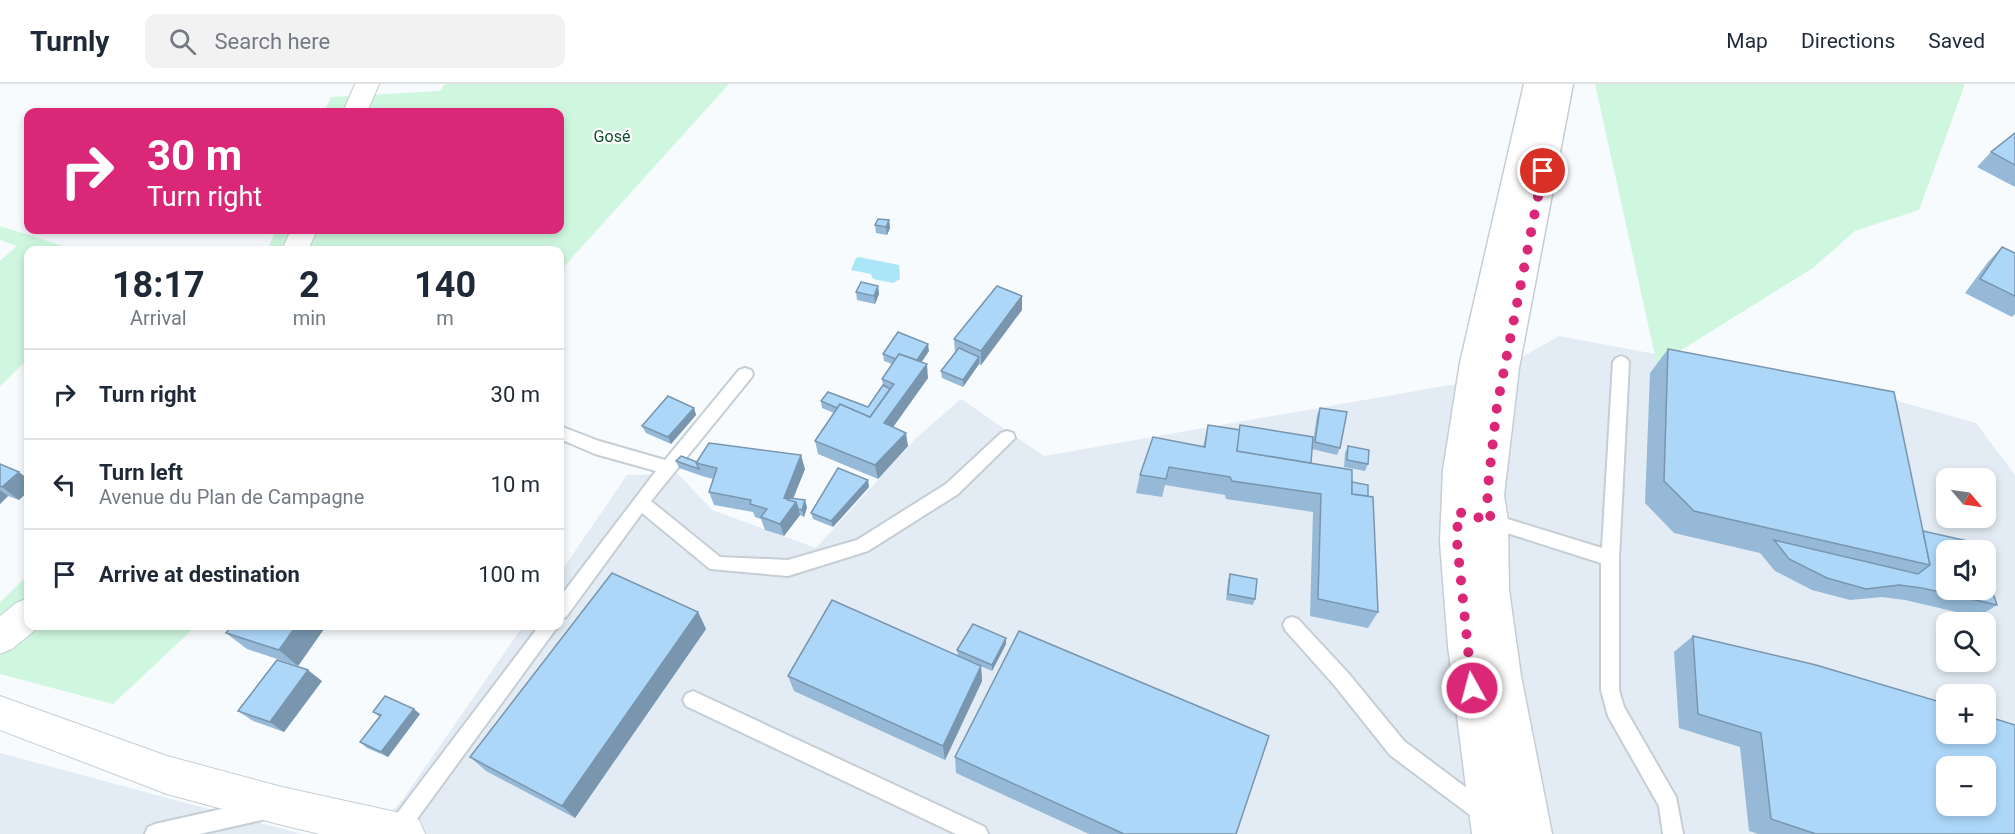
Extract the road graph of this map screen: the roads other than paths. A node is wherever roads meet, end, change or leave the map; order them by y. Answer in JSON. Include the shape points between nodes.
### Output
{"nodes":[{"id":1,"x":367,"y":84,"type":"edge"},
{"id":2,"x":1537,"y":84,"type":"edge"},
{"id":3,"x":1560,"y":84,"type":"edge"},
{"id":4,"x":357,"y":108,"type":"edge"},
{"id":5,"x":1621,"y":362,"type":"dead end"},
{"id":6,"x":745,"y":374,"type":"dead end"},
{"id":7,"x":564,"y":434,"type":"edge"},
{"id":8,"x":1007,"y":438,"type":"dead end"},
{"id":9,"x":669,"y":468,"type":"junction"},
{"id":10,"x":640,"y":502,"type":"junction"},
{"id":11,"x":1474,"y":516,"type":"junction"},
{"id":12,"x":1610,"y":558,"type":"junction"},
{"id":13,"x":564,"y":606,"type":"edge"},
{"id":14,"x":24,"y":618,"type":"edge"},
{"id":15,"x":1292,"y":625,"type":"dead end"},
{"id":16,"x":546,"y":630,"type":"edge"},
{"id":17,"x":0,"y":639,"type":"edge"},
{"id":18,"x":693,"y":699,"type":"dead end"},
{"id":19,"x":0,"y":714,"type":"edge"},
{"id":20,"x":282,"y":806,"type":"junction"},
{"id":21,"x":1490,"y":825,"type":"edge"},
{"id":22,"x":400,"y":833,"type":"edge"},
{"id":23,"x":155,"y":834,"type":"edge"},
{"id":24,"x":978,"y":834,"type":"edge"},
{"id":25,"x":1532,"y":834,"type":"edge"},
{"id":26,"x":1673,"y":834,"type":"edge"}],
"edges":[{"from":1,"to":4,"type":"street"},
{"from":2,"to":11,"type":"main road","via":[[1475,363],[1460,470]]},
{"from":3,"to":11,"type":"main road","via":[[1503,368],[1487,495]]},
{"from":5,"to":12,"type":"lane"},
{"from":6,"to":9,"type":"lane"},
{"from":7,"to":9,"type":"lane"},
{"from":8,"to":10,"type":"lane","via":[[952,489],[862,546],[789,568],[716,564]]},
{"from":9,"to":10,"type":"lane"},
{"from":10,"to":13,"type":"lane"},
{"from":11,"to":12,"type":"lane"},
{"from":11,"to":21,"type":"main road","via":[[1457,542],[1466,646]]},
{"from":11,"to":25,"type":"main road","via":[[1491,590],[1502,676]]},
{"from":12,"to":26,"type":"lane","via":[[1610,690],[1615,710],[1669,804]]},
{"from":14,"to":17,"type":"street"},
{"from":15,"to":21,"type":"lane","via":[[1397,748]]},
{"from":16,"to":22,"type":"lane"},
{"from":18,"to":24,"type":"lane"},
{"from":19,"to":20,"type":"street","via":[[168,776]]},
{"from":20,"to":22,"type":"street"},
{"from":20,"to":23,"type":"lane"}]}
